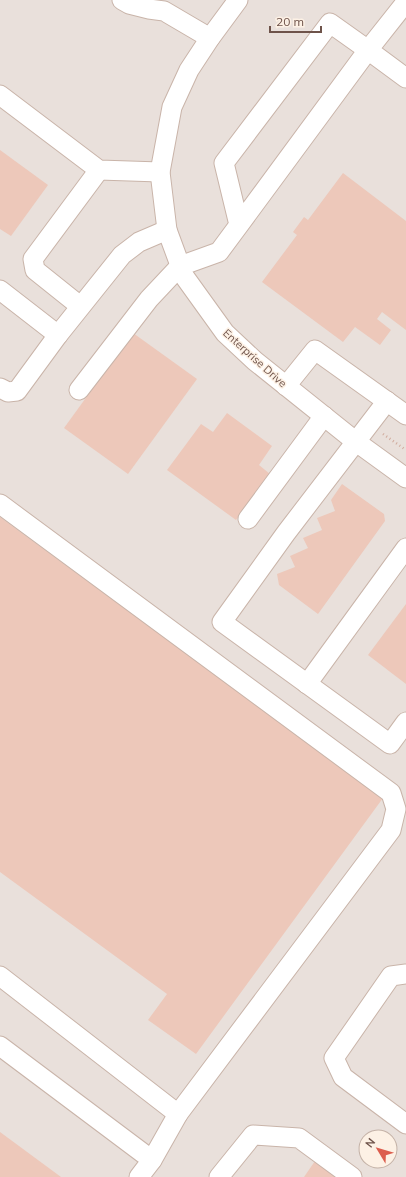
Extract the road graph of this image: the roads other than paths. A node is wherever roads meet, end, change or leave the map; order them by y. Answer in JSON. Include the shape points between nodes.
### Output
{"nodes":[{"id":1,"x":122,"y":0,"type":"edge"},
{"id":2,"x":238,"y":0,"type":"edge"},
{"id":3,"x":406,"y":2,"type":"edge"},
{"id":4,"x":210,"y":38,"type":"junction"},
{"id":5,"x":368,"y":50,"type":"junction"},
{"id":6,"x":406,"y":78,"type":"edge"},
{"id":7,"x":0,"y":95,"type":"edge"},
{"id":8,"x":99,"y":170,"type":"junction"},
{"id":9,"x":160,"y":172,"type":"junction"},
{"id":10,"x":239,"y":225,"type":"junction"},
{"id":11,"x":167,"y":230,"type":"junction"},
{"id":12,"x":180,"y":266,"type":"junction"},
{"id":13,"x":0,"y":290,"type":"edge"},
{"id":14,"x":80,"y":306,"type":"junction"},
{"id":15,"x":58,"y":335,"type":"junction"},
{"id":16,"x":286,"y":386,"type":"junction"},
{"id":17,"x":0,"y":388,"type":"edge"},
{"id":18,"x":79,"y":390,"type":"dead end"},
{"id":19,"x":387,"y":401,"type":"junction"},
{"id":20,"x":406,"y":415,"type":"edge"},
{"id":21,"x":324,"y":416,"type":"junction"},
{"id":22,"x":355,"y":442,"type":"junction"},
{"id":23,"x":406,"y":478,"type":"edge"},
{"id":24,"x":0,"y":504,"type":"edge"},
{"id":25,"x":248,"y":519,"type":"dead end"},
{"id":26,"x":406,"y":548,"type":"edge"},
{"id":27,"x":307,"y":684,"type":"junction"},
{"id":28,"x":406,"y":722,"type":"edge"},
{"id":29,"x":406,"y":974,"type":"edge"},
{"id":30,"x":0,"y":976,"type":"edge"},
{"id":31,"x":0,"y":1046,"type":"edge"},
{"id":32,"x":178,"y":1114,"type":"junction"},
{"id":33,"x":406,"y":1124,"type":"edge"},
{"id":34,"x":152,"y":1160,"type":"junction"},
{"id":35,"x":139,"y":1177,"type":"edge"},
{"id":36,"x":219,"y":1177,"type":"edge"},
{"id":37,"x":352,"y":1177,"type":"edge"}],
"edges":[{"from":1,"to":4,"type":"street","via":[[128,4],[164,12]]},
{"from":2,"to":4,"type":"street","name":"Enterprise Drive"},
{"from":3,"to":5,"type":"street"},
{"from":4,"to":9,"type":"street","name":"Enterprise Drive","via":[[189,70],[172,107]]},
{"from":5,"to":6,"type":"street"},
{"from":5,"to":10,"type":"street"},
{"from":5,"to":10,"type":"street","via":[[330,23],[224,163]]},
{"from":7,"to":8,"type":"street"},
{"from":8,"to":9,"type":"street"},
{"from":8,"to":14,"type":"street","via":[[33,259],[35,270]]},
{"from":9,"to":11,"type":"street","name":"Enterprise Drive"},
{"from":10,"to":12,"type":"street","via":[[219,252]]},
{"from":11,"to":12,"type":"street","name":"Enterprise Drive"},
{"from":11,"to":14,"type":"street","via":[[139,242],[122,255]]},
{"from":12,"to":16,"type":"street","name":"Enterprise Drive","via":[[184,276],[225,333]]},
{"from":12,"to":18,"type":"street","via":[[149,299]]},
{"from":13,"to":15,"type":"street"},
{"from":14,"to":15,"type":"street"},
{"from":15,"to":17,"type":"street","via":[[17,391],[8,392]]},
{"from":16,"to":19,"type":"street","via":[[315,350]]},
{"from":16,"to":21,"type":"street","name":"Enterprise Drive"},
{"from":19,"to":20,"type":"street"},
{"from":19,"to":22,"type":"street"},
{"from":21,"to":22,"type":"street","name":"Enterprise Drive"},
{"from":21,"to":25,"type":"street"},
{"from":22,"to":23,"type":"street","name":"Enterprise Drive"},
{"from":22,"to":27,"type":"street","via":[[222,622]]},
{"from":24,"to":32,"type":"street","via":[[390,792],[396,808],[391,830]]},
{"from":26,"to":27,"type":"street"},
{"from":27,"to":28,"type":"street","via":[[390,744]]},
{"from":29,"to":33,"type":"street","via":[[391,976],[334,1058],[343,1077]]},
{"from":30,"to":32,"type":"street"},
{"from":31,"to":34,"type":"street"},
{"from":32,"to":34,"type":"street"},
{"from":34,"to":35,"type":"street"},
{"from":36,"to":37,"type":"street","via":[[253,1134],[299,1138]]}]}
